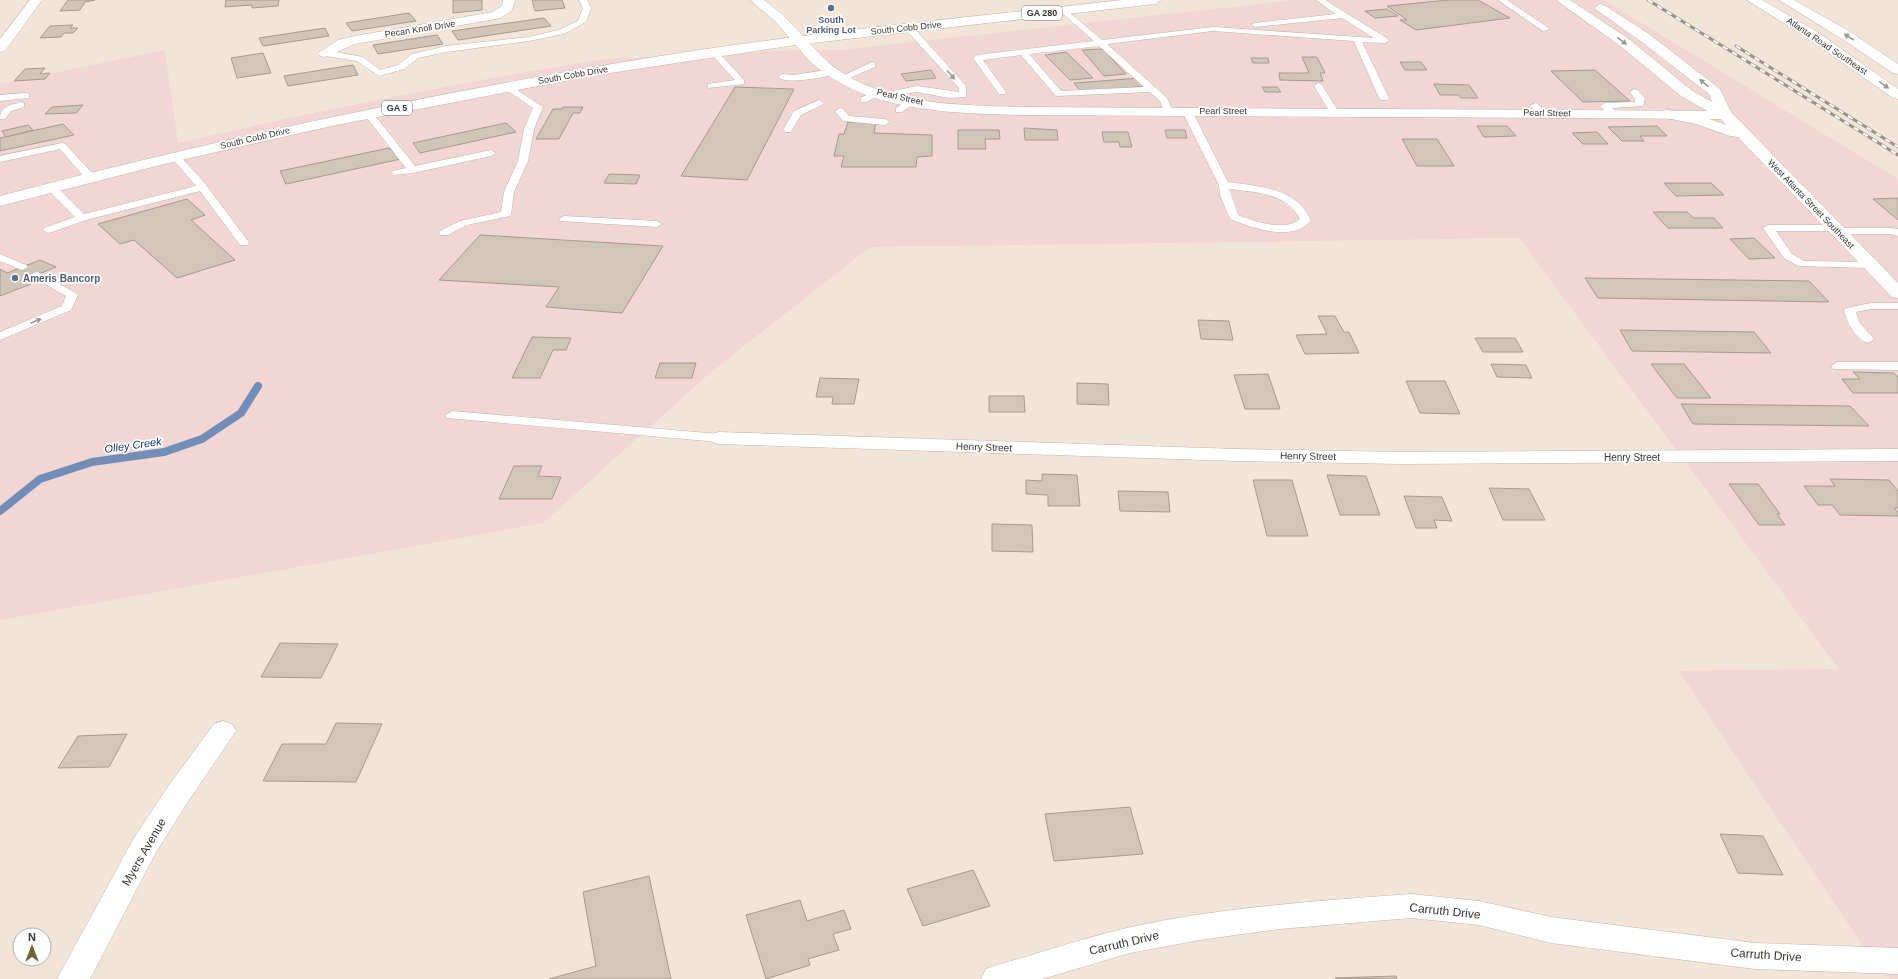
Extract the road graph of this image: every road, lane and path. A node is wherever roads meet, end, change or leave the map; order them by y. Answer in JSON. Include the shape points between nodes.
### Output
{"nodes":[{"id":1,"x":36,"y":0,"type":"edge"},
{"id":2,"x":509,"y":0,"type":"edge"},
{"id":3,"x":583,"y":0,"type":"edge"},
{"id":4,"x":756,"y":0,"type":"edge"},
{"id":5,"x":1155,"y":0,"type":"edge"},
{"id":6,"x":1320,"y":0,"type":"edge"},
{"id":7,"x":1502,"y":0,"type":"edge"},
{"id":8,"x":1562,"y":0,"type":"edge"},
{"id":9,"x":1586,"y":0,"type":"edge"},
{"id":10,"x":1753,"y":0,"type":"edge"},
{"id":11,"x":1785,"y":0,"type":"edge"},
{"id":12,"x":1064,"y":10,"type":"junction"},
{"id":13,"x":1344,"y":15,"type":"junction"},
{"id":14,"x":909,"y":28,"type":"junction"},
{"id":15,"x":1213,"y":29,"type":"junction"},
{"id":16,"x":1546,"y":30,"type":"dead end"},
{"id":17,"x":1357,"y":39,"type":"junction"},
{"id":18,"x":800,"y":41,"type":"junction"},
{"id":19,"x":1102,"y":42,"type":"junction"},
{"id":20,"x":0,"y":48,"type":"edge"},
{"id":21,"x":1024,"y":52,"type":"junction"},
{"id":22,"x":325,"y":53,"type":"joint"},
{"id":23,"x":714,"y":53,"type":"junction"},
{"id":24,"x":872,"y":65,"type":"dead end"},
{"id":25,"x":1898,"y":70,"type":"edge"},
{"id":26,"x":837,"y":75,"type":"junction"},
{"id":27,"x":782,"y":77,"type":"dead end"},
{"id":28,"x":508,"y":86,"type":"junction"},
{"id":29,"x":710,"y":86,"type":"dead end"},
{"id":30,"x":1318,"y":86,"type":"dead end"},
{"id":31,"x":1152,"y":89,"type":"junction"},
{"id":32,"x":1002,"y":92,"type":"dead end"},
{"id":33,"x":1634,"y":92,"type":"dead end"},
{"id":34,"x":1686,"y":93,"type":"junction"},
{"id":35,"x":882,"y":94,"type":"junction"},
{"id":36,"x":1898,"y":95,"type":"edge"},
{"id":37,"x":26,"y":96,"type":"dead end"},
{"id":38,"x":0,"y":98,"type":"edge"},
{"id":39,"x":1384,"y":98,"type":"dead end"},
{"id":40,"x":864,"y":100,"type":"dead end"},
{"id":41,"x":912,"y":101,"type":"junction"},
{"id":42,"x":819,"y":103,"type":"dead end"},
{"id":43,"x":21,"y":106,"type":"dead end"},
{"id":44,"x":899,"y":110,"type":"dead end"},
{"id":45,"x":1168,"y":110,"type":"junction"},
{"id":46,"x":1187,"y":110,"type":"junction"},
{"id":47,"x":840,"y":111,"type":"dead end"},
{"id":48,"x":1334,"y":112,"type":"junction"},
{"id":49,"x":369,"y":114,"type":"junction"},
{"id":50,"x":1613,"y":114,"type":"junction"},
{"id":51,"x":1663,"y":114,"type":"junction"},
{"id":52,"x":1725,"y":115,"type":"junction"},
{"id":53,"x":1,"y":121,"type":"edge"},
{"id":54,"x":885,"y":122,"type":"dead end"},
{"id":55,"x":788,"y":130,"type":"dead end"},
{"id":56,"x":1748,"y":138,"type":"junction"},
{"id":57,"x":491,"y":153,"type":"dead end"},
{"id":58,"x":176,"y":156,"type":"junction"},
{"id":59,"x":0,"y":159,"type":"edge"},
{"id":60,"x":413,"y":170,"type":"junction"},
{"id":61,"x":396,"y":173,"type":"dead end"},
{"id":62,"x":90,"y":177,"type":"junction"},
{"id":63,"x":1224,"y":185,"type":"junction"},
{"id":64,"x":51,"y":187,"type":"junction"},
{"id":65,"x":202,"y":187,"type":"junction"},
{"id":66,"x":0,"y":201,"type":"edge"},
{"id":67,"x":82,"y":218,"type":"junction"},
{"id":68,"x":564,"y":219,"type":"dead end"},
{"id":69,"x":657,"y":224,"type":"dead end"},
{"id":70,"x":1835,"y":229,"type":"junction"},
{"id":71,"x":48,"y":230,"type":"dead end"},
{"id":72,"x":444,"y":233,"type":"dead end"},
{"id":73,"x":1898,"y":233,"type":"edge"},
{"id":74,"x":244,"y":243,"type":"dead end"},
{"id":75,"x":0,"y":257,"type":"edge"},
{"id":76,"x":1870,"y":265,"type":"junction"},
{"id":77,"x":22,"y":267,"type":"dead end"},
{"id":78,"x":37,"y":275,"type":"dead end"},
{"id":79,"x":1898,"y":294,"type":"edge"},
{"id":80,"x":1898,"y":306,"type":"edge"},
{"id":81,"x":0,"y":336,"type":"edge"},
{"id":82,"x":1868,"y":339,"type":"dead end"},
{"id":83,"x":1838,"y":366,"type":"dead end"},
{"id":84,"x":1898,"y":366,"type":"edge"},
{"id":85,"x":452,"y":415,"type":"dead end"},
{"id":86,"x":719,"y":438,"type":"joint"},
{"id":87,"x":1898,"y":455,"type":"edge"},
{"id":88,"x":223,"y":730,"type":"dead end"},
{"id":89,"x":1898,"y":961,"type":"edge"},
{"id":90,"x":73,"y":979,"type":"edge"},
{"id":91,"x":997,"y":979,"type":"edge"}],
"edges":[{"from":1,"to":20,"type":"street"},
{"from":2,"to":22,"type":"street","name":"Pecan Knoll Drive","via":[[508,7],[497,15],[355,40],[343,43]]},
{"from":3,"to":22,"type":"lane","via":[[588,8],[582,22],[561,32],[423,54],[415,56],[401,67],[379,73],[360,59]]},
{"from":4,"to":18,"type":"street","name":"Pearl Street","via":[[779,18]]},
{"from":5,"to":12,"type":"street","name":"South Cobb Drive","number":"GA 280"},
{"from":6,"to":13,"type":"lane"},
{"from":7,"to":16,"type":"lane"},
{"from":8,"to":34,"type":"street","name":"West Atlanta Street Southeast","one_way":true,"via":[[1624,42]]},
{"from":52,"to":9,"type":"street","name":"West Atlanta Street Southeast","one_way":true,"via":[[1714,92],[1688,70],[1644,37]]},
{"from":10,"to":36,"type":"street","name":"Atlanta Road Southeast","one_way":true,"via":[[1811,34]]},
{"from":25,"to":11,"type":"street","name":"Atlanta Road Southeast","one_way":true,"via":[[1844,34]]},
{"from":12,"to":14,"type":"street","name":"South Cobb Drive","number":"GA 280"},
{"from":12,"to":19,"type":"lane"},
{"from":13,"to":15,"type":"lane"},
{"from":13,"to":17,"type":"lane","via":[[1385,41]]},
{"from":14,"to":18,"type":"street","name":"South Cobb Drive","number":"GA 280"},
{"from":14,"to":35,"type":"lane","one_way":true,"via":[[963,88],[963,95],[917,89]]},
{"from":15,"to":17,"type":"lane"},
{"from":15,"to":19,"type":"lane"},
{"from":17,"to":39,"type":"lane"},
{"from":18,"to":23,"type":"street","name":"South Cobb Drive","number":"GA 5"},
{"from":18,"to":26,"type":"street","name":"Pearl Street"},
{"from":19,"to":21,"type":"lane"},
{"from":19,"to":31,"type":"lane"},
{"from":21,"to":31,"type":"lane","via":[[1059,94]]},
{"from":21,"to":32,"type":"lane","via":[[977,58]]},
{"from":23,"to":28,"type":"street","name":"South Cobb Drive","number":"GA 5"},
{"from":23,"to":29,"type":"lane","via":[[741,82]]},
{"from":24,"to":26,"type":"lane"},
{"from":26,"to":27,"type":"lane","via":[[797,82]]},
{"from":26,"to":35,"type":"street","name":"Pearl Street"},
{"from":28,"to":49,"type":"street","name":"South Cobb Drive","number":"GA 5"},
{"from":28,"to":72,"type":"lane","via":[[538,107],[529,129],[523,161],[509,192],[506,214],[464,222]]},
{"from":30,"to":48,"type":"lane","via":[[1323,96],[1331,102]]},
{"from":31,"to":45,"type":"lane","via":[[1164,100]]},
{"from":33,"to":50,"type":"lane","via":[[1640,98],[1640,104],[1605,106]]},
{"from":34,"to":51,"type":"street","via":[[1679,106]]},
{"from":34,"to":52,"type":"street","name":"West Atlanta Street Southeast"},
{"from":35,"to":40,"type":"lane"},
{"from":35,"to":41,"type":"street","name":"Pearl Street"},
{"from":37,"to":38,"type":"lane"},
{"from":41,"to":44,"type":"lane"},
{"from":41,"to":45,"type":"street","name":"Pearl Street","via":[[949,107],[1000,110]]},
{"from":42,"to":55,"type":"lane","via":[[797,113]]},
{"from":43,"to":53,"type":"lane","via":[[8,110]]},
{"from":45,"to":46,"type":"street","name":"Pearl Street"},
{"from":46,"to":48,"type":"street","name":"Pearl Street"},
{"from":46,"to":63,"type":"lane"},
{"from":47,"to":54,"type":"lane","via":[[846,119]]},
{"from":48,"to":50,"type":"street","name":"Pearl Street","via":[[1538,110]]},
{"from":49,"to":58,"type":"street","name":"South Cobb Drive","number":"GA 5"},
{"from":49,"to":60,"type":"lane"},
{"from":50,"to":51,"type":"street","name":"Pearl Street"},
{"from":51,"to":52,"type":"street","name":"Pearl Street"},
{"from":51,"to":56,"type":"street","via":[[1711,123]]},
{"from":52,"to":56,"type":"street","name":"West Atlanta Street Southeast"},
{"from":56,"to":70,"type":"street","name":"West Atlanta Street Southeast"},
{"from":57,"to":60,"type":"lane"},
{"from":58,"to":62,"type":"street","name":"South Cobb Drive","number":"GA 5"},
{"from":58,"to":65,"type":"lane"},
{"from":59,"to":62,"type":"lane","via":[[62,146]]},
{"from":60,"to":61,"type":"lane"},
{"from":62,"to":64,"type":"street","name":"South Cobb Drive","number":"GA 5"},
{"from":63,"to":63,"type":"lane","via":[[1225,195],[1234,217],[1246,223],[1297,227],[1306,220],[1304,210],[1287,197],[1261,190]]},
{"from":64,"to":66,"type":"street","name":"South Cobb Drive","number":"GA 5"},
{"from":64,"to":67,"type":"lane"},
{"from":65,"to":67,"type":"lane"},
{"from":65,"to":74,"type":"lane"},
{"from":67,"to":71,"type":"lane"},
{"from":68,"to":69,"type":"lane"},
{"from":70,"to":73,"type":"lane"},
{"from":70,"to":76,"type":"street","name":"West Atlanta Street Southeast"},
{"from":70,"to":76,"type":"lane","via":[[1768,228],[1788,256],[1802,264]]},
{"from":75,"to":77,"type":"lane"},
{"from":76,"to":79,"type":"street","name":"West Atlanta Street Southeast"},
{"from":81,"to":78,"type":"lane","one_way":true,"via":[[67,308],[72,296]]},
{"from":80,"to":82,"type":"lane","via":[[1871,306],[1850,310],[1853,324]]},
{"from":83,"to":84,"type":"lane"},
{"from":85,"to":86,"type":"lane"},
{"from":86,"to":87,"type":"street","name":"Henry Street","via":[[1229,455],[1401,458]]},
{"from":88,"to":90,"type":"street","name":"Myers Avenue","via":[[178,793],[136,862]]},
{"from":89,"to":91,"type":"street","name":"Carruth Drive","via":[[1755,956],[1551,930],[1479,913],[1412,906],[1200,927],[1130,940]]}]}
